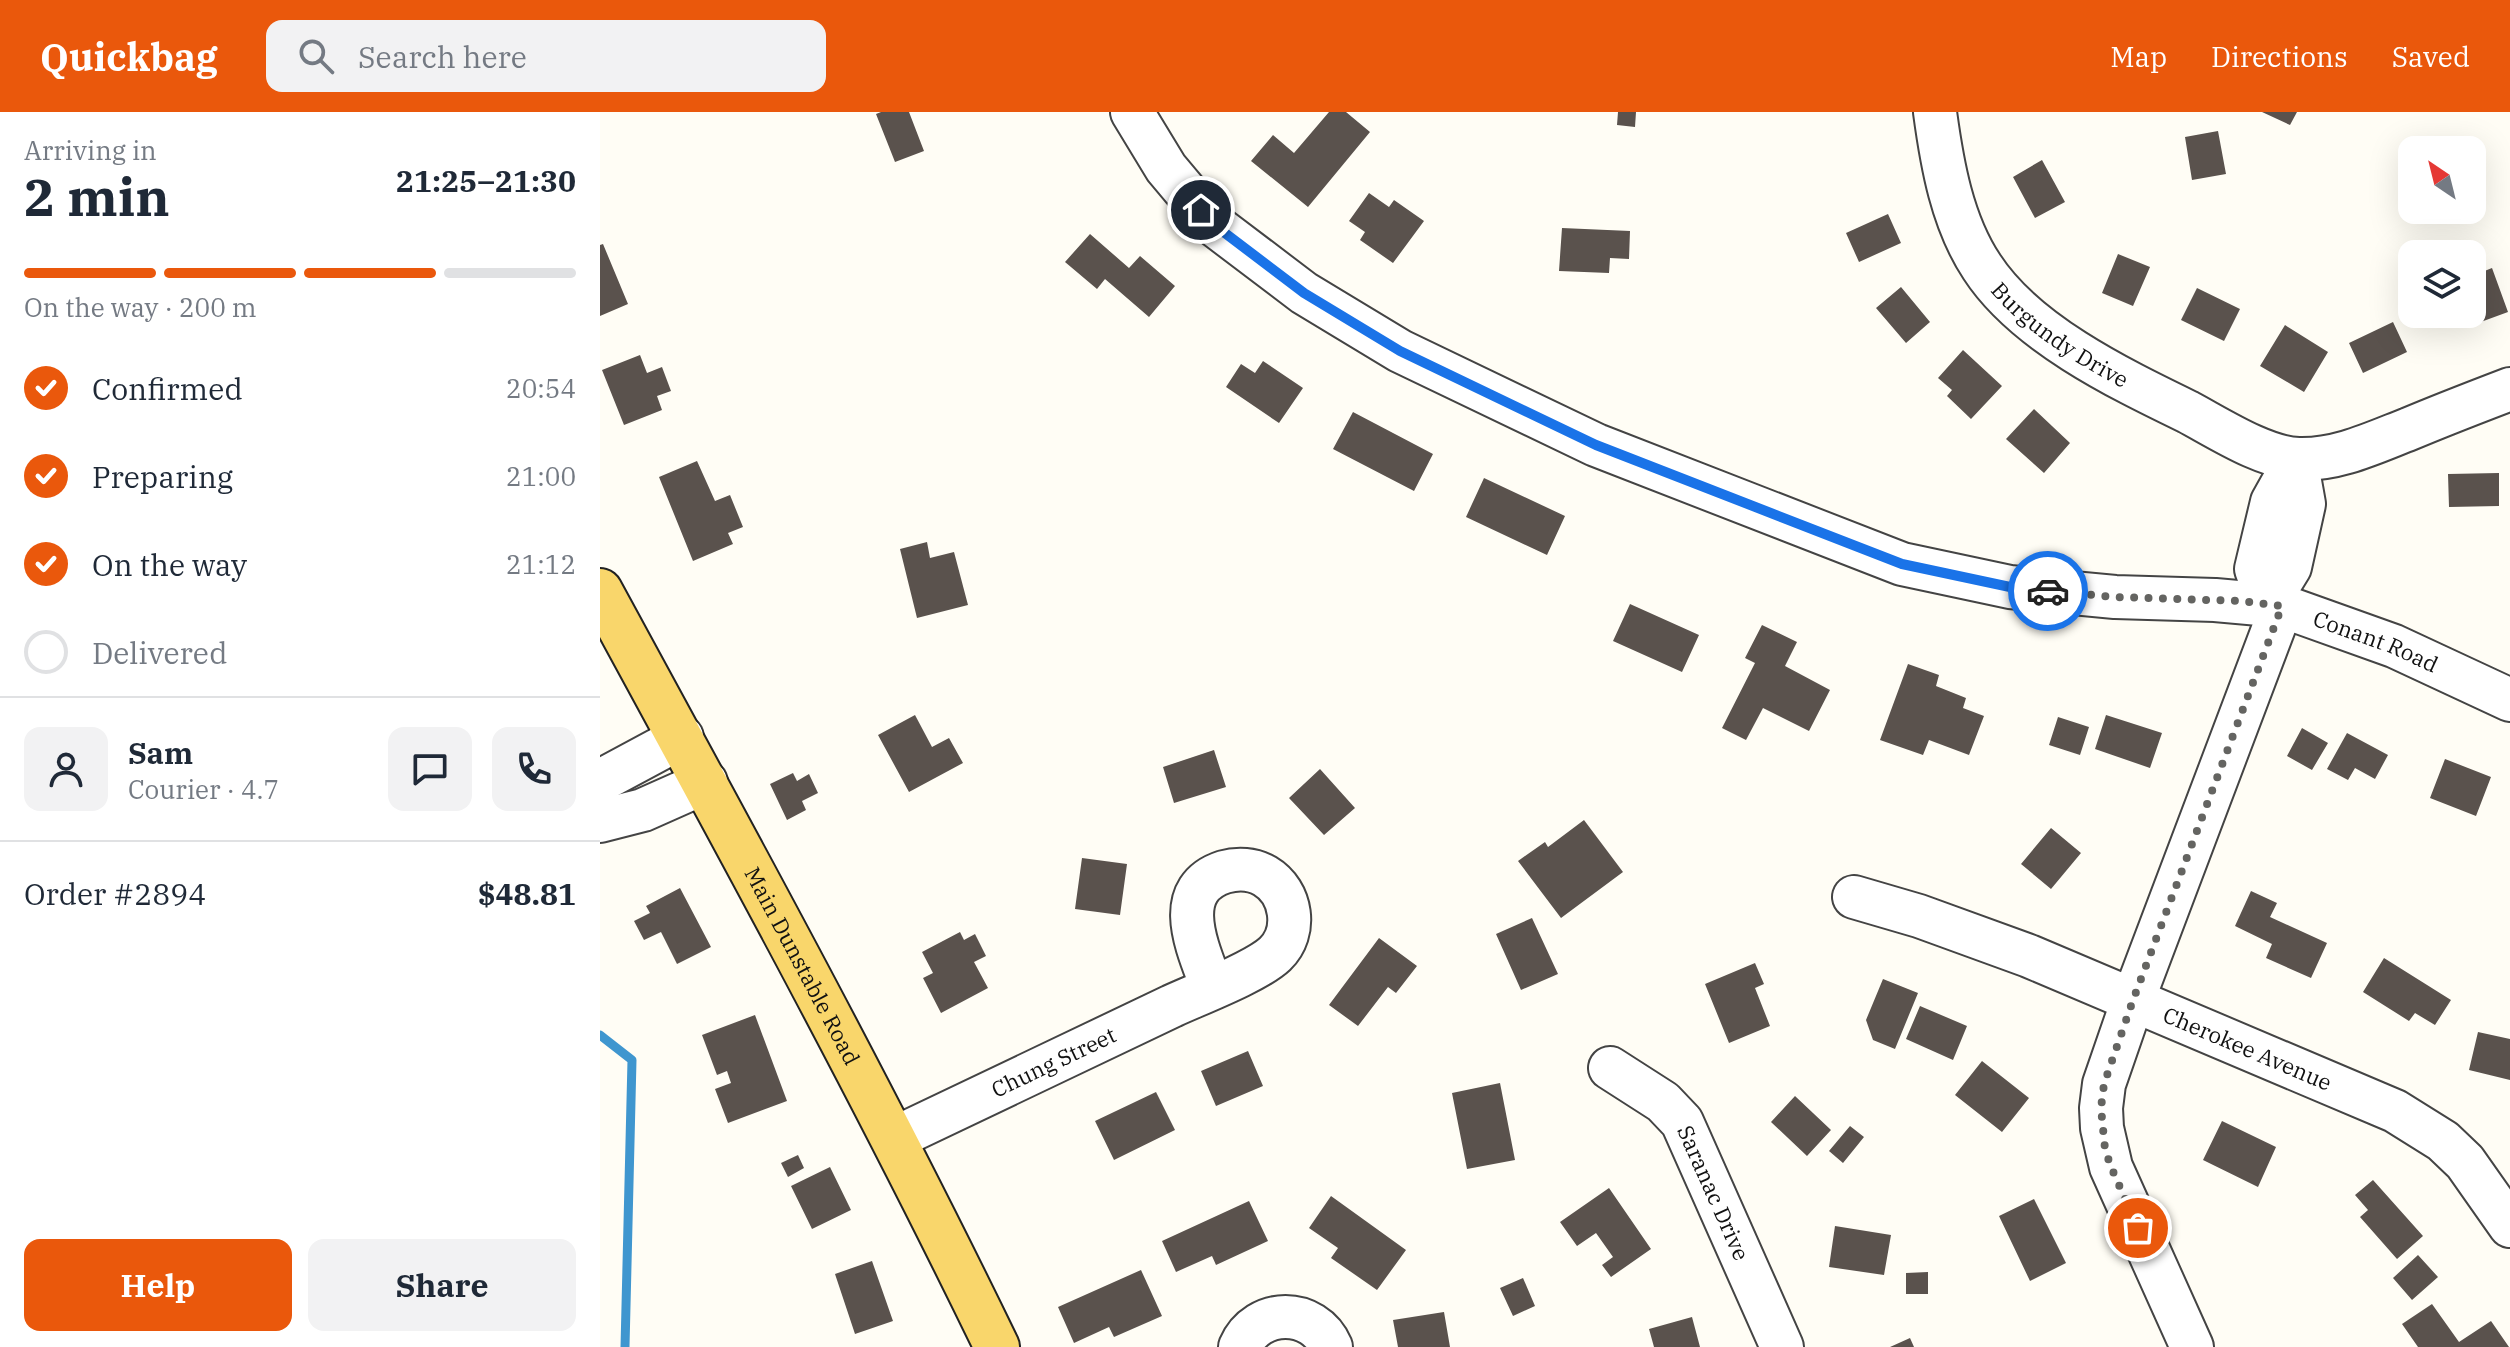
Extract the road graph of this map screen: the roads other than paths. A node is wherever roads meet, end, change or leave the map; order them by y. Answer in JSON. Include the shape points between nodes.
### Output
{"nodes":[{"id":1,"x":1132,"y":112,"type":"edge"},
{"id":2,"x":1935,"y":112,"type":"edge"},
{"id":3,"x":2510,"y":389,"type":"edge"},
{"id":4,"x":2296,"y":459,"type":"junction"},
{"id":5,"x":600,"y":591,"type":"edge"},
{"id":6,"x":2275,"y":605,"type":"junction"},
{"id":7,"x":2510,"y":700,"type":"edge"},
{"id":8,"x":682,"y":737,"type":"junction"},
{"id":9,"x":600,"y":781,"type":"edge"},
{"id":10,"x":706,"y":782,"type":"junction"},
{"id":11,"x":600,"y":821,"type":"edge"},
{"id":12,"x":1854,"y":897,"type":"dead end"},
{"id":13,"x":1212,"y":987,"type":"dead end"},
{"id":14,"x":2133,"y":1000,"type":"junction"},
{"id":15,"x":1610,"y":1068,"type":"dead end"},
{"id":16,"x":893,"y":1139,"type":"junction"},
{"id":17,"x":2510,"y":1226,"type":"edge"},
{"id":18,"x":997,"y":1347,"type":"edge"},
{"id":19,"x":1240,"y":1347,"type":"edge"},
{"id":20,"x":1331,"y":1347,"type":"edge"},
{"id":21,"x":1782,"y":1347,"type":"edge"},
{"id":22,"x":2192,"y":1347,"type":"edge"}],
"edges":[{"from":1,"to":6,"type":"street","name":"Conant Road","via":[[1166,168],[1213,224],[1304,293],[1400,351],[1596,445],[1902,564],[2010,587]]},
{"from":2,"to":4,"type":"street","name":"Burgundy Drive","via":[[1950,192],[1964,233],[2001,293],[2057,339],[2112,372],[2265,451]]},
{"from":3,"to":4,"type":"street","name":"Burgundy Drive","via":[[2358,449]]},
{"from":4,"to":6,"type":"street","via":[[2304,504]]},
{"from":5,"to":8,"type":"main road","name":"Main Dunstable Road"},
{"from":6,"to":7,"type":"street","name":"Conant Road","via":[[2394,646]]},
{"from":6,"to":14,"type":"street"},
{"from":8,"to":9,"type":"street"},
{"from":8,"to":10,"type":"main road","name":"Main Dunstable Road"},
{"from":10,"to":11,"type":"street","via":[[643,810]]},
{"from":10,"to":16,"type":"main road","name":"Main Dunstable Road"},
{"from":12,"to":14,"type":"street","name":"Cherokee Avenue","via":[[2029,956]]},
{"from":13,"to":16,"type":"street","name":"Chung Street"},
{"from":14,"to":17,"type":"street","name":"Cherokee Avenue","via":[[2419,1125],[2465,1162]]},
{"from":14,"to":22,"type":"street","via":[[2104,1084],[2102,1128],[2111,1167]]},
{"from":15,"to":21,"type":"street","name":"Saranac Drive","via":[[1663,1102],[1682,1122]]},
{"from":16,"to":18,"type":"main road","name":"Main Dunstable Road"},
{"from":19,"to":20,"type":"street","via":[[1255,1326],[1288,1316],[1319,1329]]}]}
